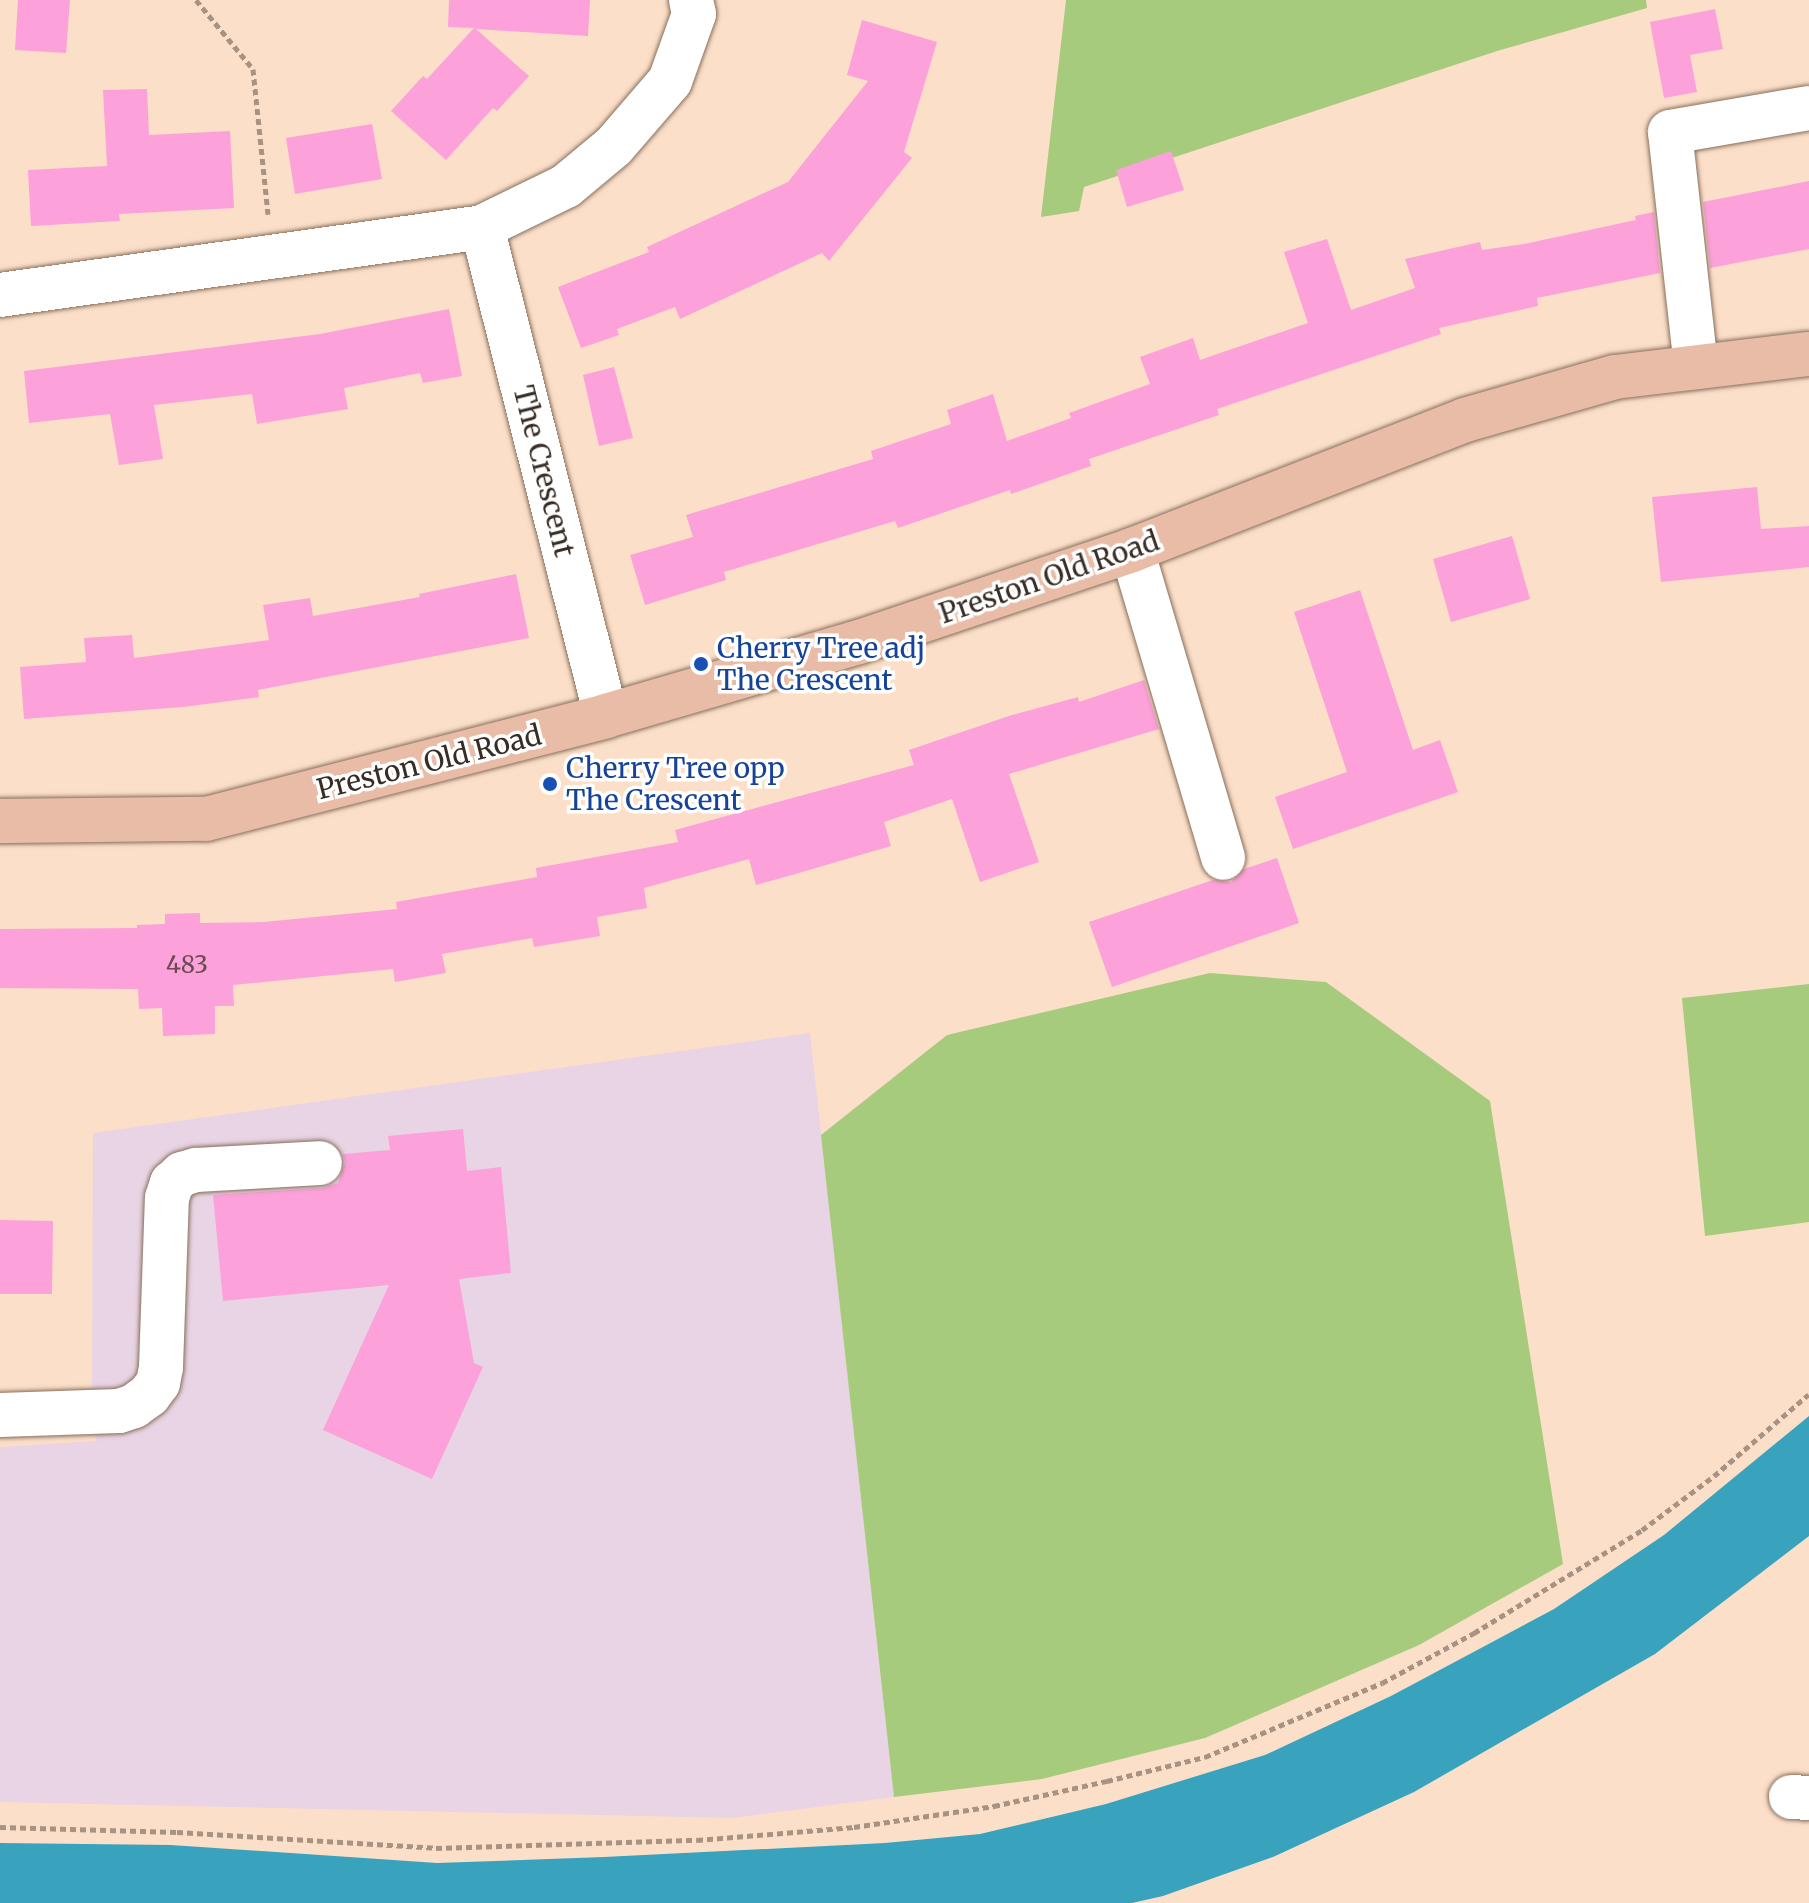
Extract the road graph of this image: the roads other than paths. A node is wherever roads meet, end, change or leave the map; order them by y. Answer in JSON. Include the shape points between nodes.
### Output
{"nodes":[{"id":1,"x":691,"y":0,"type":"edge"},
{"id":2,"x":1809,"y":108,"type":"edge"},
{"id":3,"x":482,"y":227,"type":"junction"},
{"id":4,"x":0,"y":295,"type":"edge"},
{"id":5,"x":1809,"y":354,"type":"edge"},
{"id":6,"x":1696,"y":367,"type":"junction"},
{"id":7,"x":1132,"y":550,"type":"junction"},
{"id":8,"x":606,"y":716,"type":"junction"},
{"id":9,"x":0,"y":821,"type":"edge"},
{"id":10,"x":1223,"y":858,"type":"dead end"},
{"id":11,"x":320,"y":1163,"type":"dead end"},
{"id":12,"x":0,"y":1415,"type":"edge"}],
"edges":[{"from":1,"to":3,"type":"street","via":[[694,14],[670,81],[614,146],[566,186]]},
{"from":2,"to":6,"type":"street","via":[[1670,132]]},
{"from":3,"to":4,"type":"street"},
{"from":3,"to":8,"type":"street","name":"The Crescent"},
{"from":5,"to":6,"type":"main road","name":"Preston Old Road"},
{"from":6,"to":7,"type":"main road","name":"Preston Old Road","via":[[1615,377],[1465,420]]},
{"from":7,"to":8,"type":"main road","name":"Preston Old Road","via":[[859,642]]},
{"from":7,"to":10,"type":"street"},
{"from":8,"to":9,"type":"main road","name":"Preston Old Road","via":[[206,819]]},
{"from":11,"to":12,"type":"street","via":[[182,1174],[172,1183],[165,1214],[158,1383],[149,1395],[134,1406],[84,1413]]}]}
